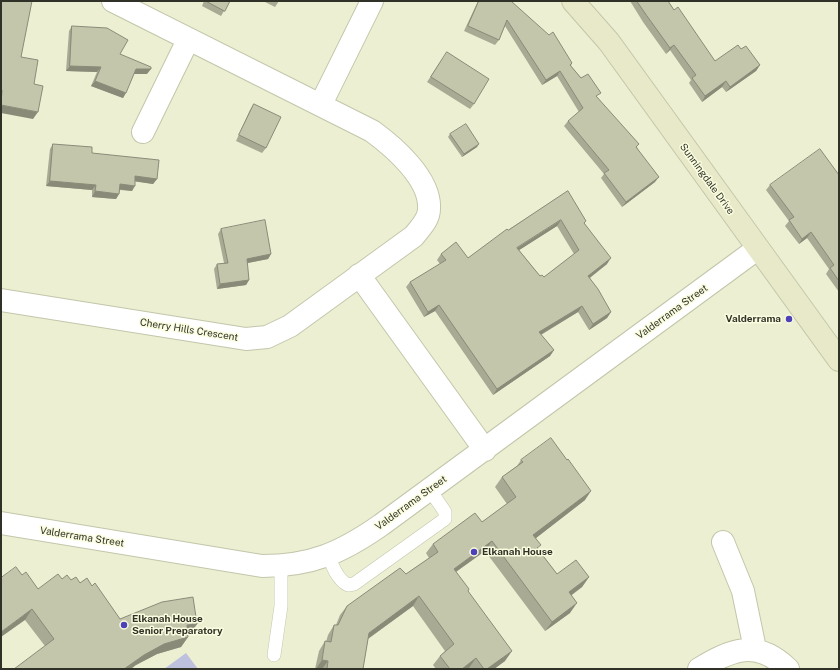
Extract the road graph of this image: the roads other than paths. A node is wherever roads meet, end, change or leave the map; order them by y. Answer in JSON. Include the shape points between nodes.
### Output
{"nodes":[{"id":1,"x":113,"y":1,"type":"edge"},
{"id":2,"x":372,"y":1,"type":"edge"},
{"id":3,"x":573,"y":1,"type":"edge"},
{"id":4,"x":188,"y":40,"type":"junction"},
{"id":5,"x":321,"y":104,"type":"junction"},
{"id":6,"x":143,"y":132,"type":"dead end"},
{"id":7,"x":757,"y":249,"type":"junction"},
{"id":8,"x":359,"y":275,"type":"junction"},
{"id":9,"x":1,"y":300,"type":"edge"},
{"id":10,"x":839,"y":360,"type":"edge"},
{"id":11,"x":485,"y":450,"type":"junction"},
{"id":12,"x":430,"y":490,"type":"junction"},
{"id":13,"x":1,"y":523,"type":"edge"},
{"id":14,"x":722,"y":542,"type":"dead end"},
{"id":15,"x":329,"y":555,"type":"junction"},
{"id":16,"x":280,"y":566,"type":"junction"},
{"id":17,"x":755,"y":649,"type":"junction"},
{"id":18,"x":274,"y":655,"type":"dead end"},
{"id":19,"x":699,"y":669,"type":"edge"},
{"id":20,"x":788,"y":669,"type":"edge"}],
"edges":[{"from":1,"to":4,"type":"street","name":"Cherry Hills Crescent"},
{"from":2,"to":5,"type":"street"},
{"from":3,"to":7,"type":"street","name":"Sunningdale Drive","via":[[609,42]]},
{"from":4,"to":5,"type":"street","name":"Cherry Hills Crescent"},
{"from":4,"to":6,"type":"street"},
{"from":5,"to":8,"type":"street","name":"Cherry Hills Crescent","via":[[372,131],[392,146],[411,166],[427,192],[429,209],[426,220],[414,236]]},
{"from":7,"to":10,"type":"street","name":"Sunningdale Drive"},
{"from":7,"to":11,"type":"street","name":"Valderrama Street"},
{"from":8,"to":9,"type":"street","name":"Cherry Hills Crescent","via":[[290,326],[267,337],[256,339]]},
{"from":8,"to":11,"type":"street"},
{"from":11,"to":12,"type":"street","name":"Valderrama Street"},
{"from":12,"to":15,"type":"street","name":"Valderrama Street","via":[[358,541]]},
{"from":12,"to":15,"type":"lane","via":[[446,512],[445,520],[354,584],[342,582]]},
{"from":13,"to":16,"type":"street","name":"Valderrama Street","via":[[235,562]]},
{"from":14,"to":17,"type":"street","via":[[743,591]]},
{"from":15,"to":16,"type":"street","name":"Valderrama Street"},
{"from":16,"to":18,"type":"lane","via":[[281,606]]},
{"from":17,"to":19,"type":"street","via":[[728,652]]},
{"from":17,"to":20,"type":"street","via":[[781,662]]}]}
